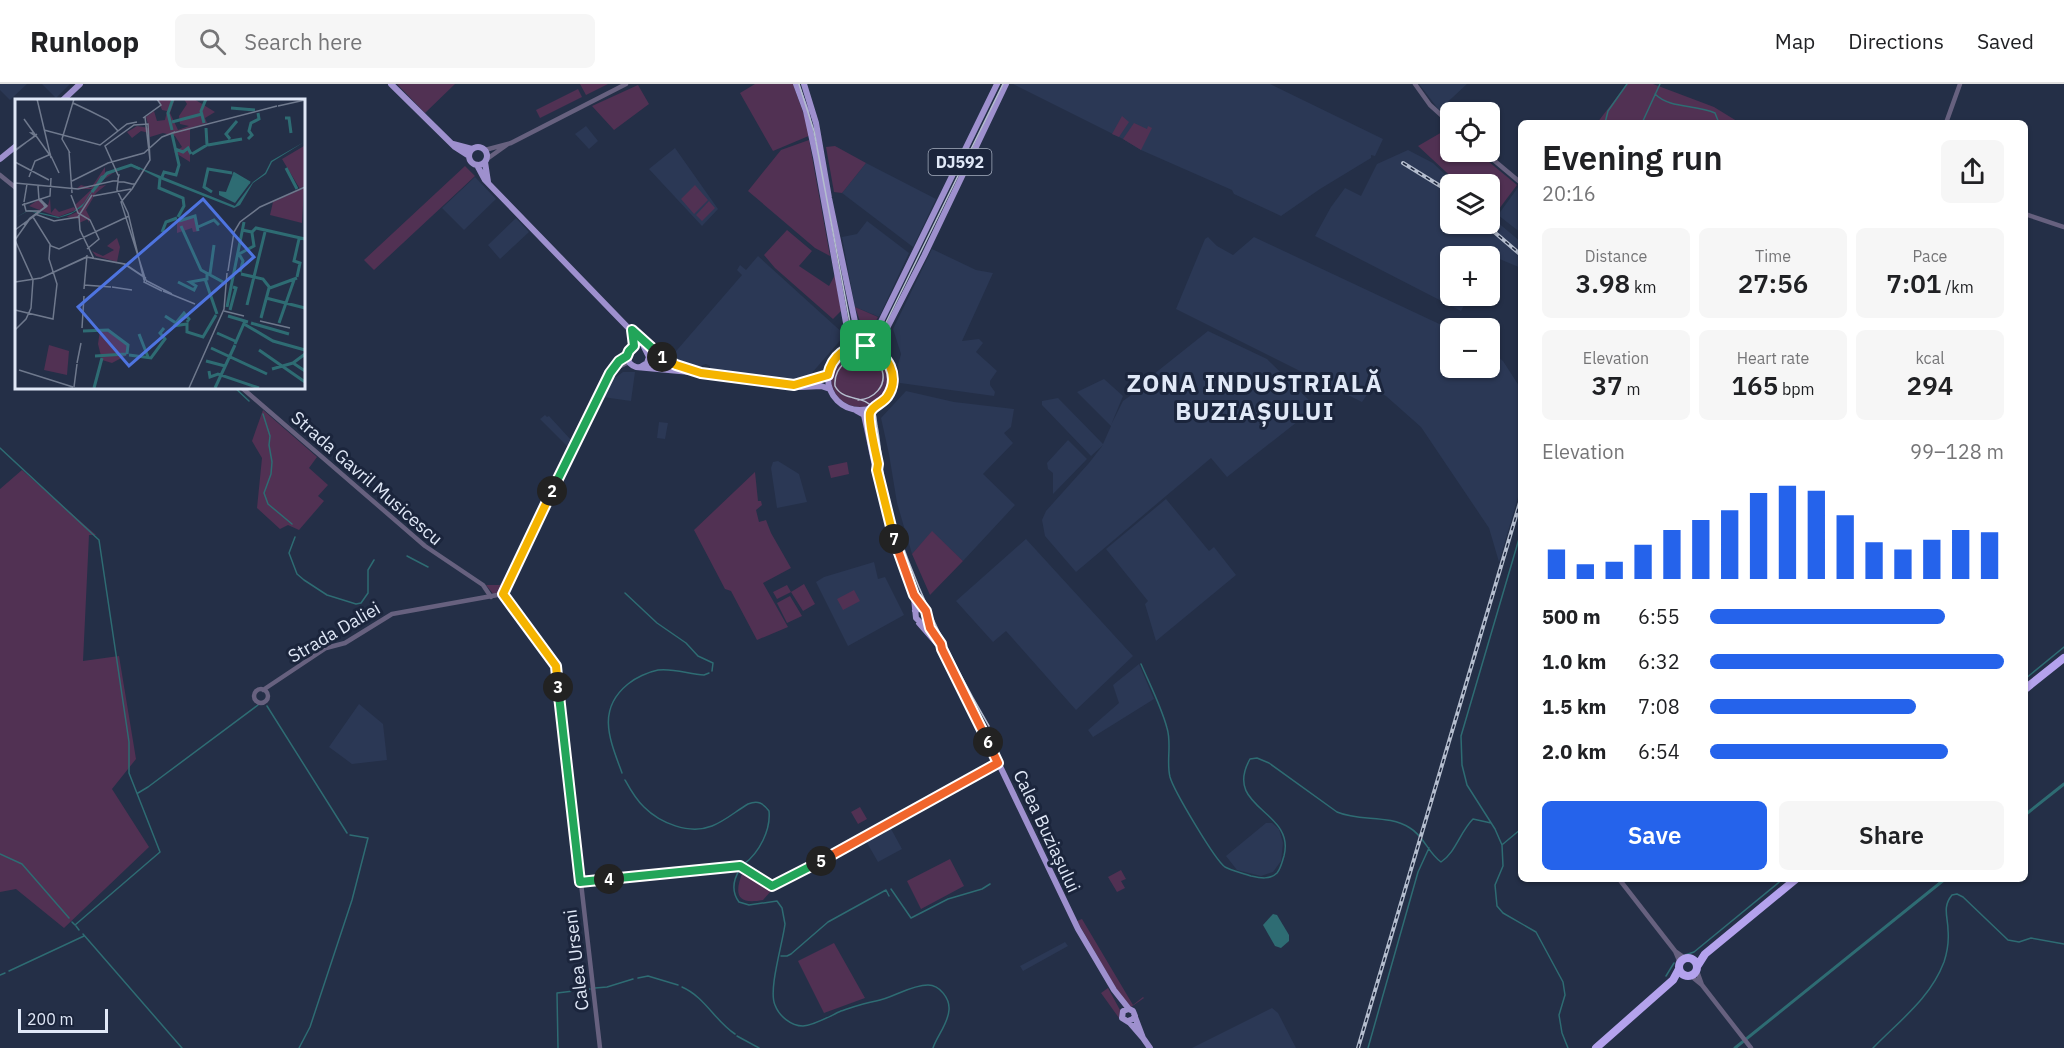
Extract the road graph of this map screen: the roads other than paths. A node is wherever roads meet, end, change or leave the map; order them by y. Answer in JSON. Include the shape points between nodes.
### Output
{"nodes":[{"id":1,"x":80,"y":84,"type":"edge"},
{"id":2,"x":391,"y":84,"type":"edge"},
{"id":3,"x":626,"y":84,"type":"edge"},
{"id":4,"x":796,"y":84,"type":"edge"},
{"id":5,"x":804,"y":84,"type":"edge"},
{"id":6,"x":997,"y":84,"type":"edge"},
{"id":7,"x":1006,"y":84,"type":"edge"},
{"id":8,"x":1414,"y":84,"type":"edge"},
{"id":9,"x":1960,"y":84,"type":"edge"},
{"id":10,"x":64,"y":99,"type":"edge"},
{"id":11,"x":1440,"y":114,"type":"edge"},
{"id":12,"x":1947,"y":120,"type":"edge"},
{"id":13,"x":508,"y":144,"type":"junction"},
{"id":14,"x":15,"y":147,"type":"edge"},
{"id":15,"x":485,"y":150,"type":"junction"},
{"id":16,"x":470,"y":153,"type":"junction"},
{"id":17,"x":0,"y":159,"type":"edge"},
{"id":18,"x":486,"y":160,"type":"junction"},
{"id":19,"x":1496,"y":162,"type":"edge"},
{"id":20,"x":477,"y":165,"type":"junction"},
{"id":21,"x":0,"y":175,"type":"edge"},
{"id":22,"x":1518,"y":180,"type":"edge"},
{"id":23,"x":488,"y":182,"type":"junction"},
{"id":24,"x":15,"y":187,"type":"edge"},
{"id":25,"x":2028,"y":215,"type":"edge"},
{"id":26,"x":2064,"y":227,"type":"edge"},
{"id":27,"x":632,"y":331,"type":"junction"},
{"id":28,"x":634,"y":346,"type":"junction"},
{"id":29,"x":866,"y":346,"type":"junction"},
{"id":30,"x":645,"y":348,"type":"junction"},
{"id":31,"x":848,"y":348,"type":"junction"},
{"id":32,"x":883,"y":355,"type":"junction"},
{"id":33,"x":628,"y":359,"type":"junction"},
{"id":34,"x":648,"y":360,"type":"junction"},
{"id":35,"x":642,"y":366,"type":"junction"},
{"id":36,"x":668,"y":369,"type":"junction"},
{"id":37,"x":701,"y":373,"type":"junction"},
{"id":38,"x":828,"y":375,"type":"junction"},
{"id":39,"x":794,"y":385,"type":"junction"},
{"id":40,"x":242,"y":388,"type":"edge"},
{"id":41,"x":830,"y":389,"type":"junction"},
{"id":42,"x":873,"y":408,"type":"junction"},
{"id":43,"x":855,"y":410,"type":"junction"},
{"id":44,"x":877,"y":470,"type":"junction"},
{"id":45,"x":503,"y":594,"type":"junction"},
{"id":46,"x":488,"y":597,"type":"junction"},
{"id":47,"x":919,"y":610,"type":"junction"},
{"id":48,"x":928,"y":620,"type":"junction"},
{"id":49,"x":919,"y":623,"type":"junction"},
{"id":50,"x":942,"y":649,"type":"junction"},
{"id":51,"x":2064,"y":658,"type":"edge"},
{"id":52,"x":2028,"y":687,"type":"edge"},
{"id":53,"x":263,"y":690,"type":"dead end"},
{"id":54,"x":998,"y":763,"type":"junction"},
{"id":55,"x":580,"y":882,"type":"junction"},
{"id":56,"x":1621,"y":882,"type":"edge"},
{"id":57,"x":1792,"y":882,"type":"edge"},
{"id":58,"x":1705,"y":954,"type":"junction"},
{"id":59,"x":1684,"y":962,"type":"junction"},
{"id":60,"x":1693,"y":972,"type":"junction"},
{"id":61,"x":1672,"y":981,"type":"junction"},
{"id":62,"x":1702,"y":985,"type":"junction"},
{"id":63,"x":1114,"y":990,"type":"junction"},
{"id":64,"x":1129,"y":1009,"type":"junction"},
{"id":65,"x":1122,"y":1013,"type":"junction"},
{"id":66,"x":1135,"y":1016,"type":"junction"},
{"id":67,"x":1128,"y":1021,"type":"junction"},
{"id":68,"x":1143,"y":1038,"type":"junction"},
{"id":69,"x":600,"y":1048,"type":"edge"},
{"id":70,"x":1150,"y":1048,"type":"edge"},
{"id":71,"x":1596,"y":1048,"type":"edge"},
{"id":72,"x":1752,"y":1048,"type":"edge"}],
"edges":[{"from":1,"to":10,"type":"main road"},
{"from":2,"to":16,"type":"main road","via":[[453,144]]},
{"from":3,"to":13,"type":"street"},
{"from":4,"to":31,"type":"main road","via":[[816,157]]},
{"from":5,"to":29,"type":"main road","via":[[818,131],[858,336]]},
{"from":6,"to":29,"type":"main road","number":"DJ592","via":[[900,286],[873,340]]},
{"from":7,"to":32,"type":"main road","number":"DJ592","via":[[882,338]]},
{"from":8,"to":11,"type":"street"},
{"from":9,"to":12,"type":"street"},
{"from":13,"to":15,"type":"street"},
{"from":13,"to":18,"type":"street"},
{"from":14,"to":17,"type":"main road"},
{"from":15,"to":16,"type":"main road","via":[[477,147]]},
{"from":15,"to":18,"type":"main road"},
{"from":16,"to":20,"type":"main road","via":[[470,161]]},
{"from":18,"to":20,"type":"main road"},
{"from":18,"to":23,"type":"main road"},
{"from":19,"to":22,"type":"street"},
{"from":20,"to":23,"type":"main road"},
{"from":21,"to":24,"type":"street"},
{"from":23,"to":27,"type":"main road"},
{"from":25,"to":26,"type":"street"},
{"from":27,"to":28,"type":"main road"},
{"from":27,"to":30,"type":"main road"},
{"from":27,"to":37,"type":"main road","via":[[663,358]]},
{"from":28,"to":30,"type":"main road"},
{"from":28,"to":33,"type":"main road"},
{"from":29,"to":31,"type":"main road"},
{"from":29,"to":32,"type":"main road"},
{"from":30,"to":34,"type":"main road"},
{"from":31,"to":38,"type":"main road","via":[[834,360]]},
{"from":32,"to":42,"type":"main road","number":"DJ592","via":[[891,369],[892,384],[886,398]]},
{"from":33,"to":35,"type":"main road","via":[[636,367]]},
{"from":33,"to":45,"type":"street","via":[[610,373]]},
{"from":34,"to":35,"type":"main road"},
{"from":34,"to":36,"type":"main road"},
{"from":35,"to":36,"type":"main road"},
{"from":36,"to":37,"type":"main road"},
{"from":37,"to":39,"type":"main road"},
{"from":38,"to":39,"type":"main road"},
{"from":38,"to":41,"type":"main road"},
{"from":39,"to":41,"type":"main road"},
{"from":40,"to":46,"type":"street","name":"Strada Gavril Musicescu","via":[[424,546],[480,583]]},
{"from":41,"to":43,"type":"main road","via":[[840,404]]},
{"from":42,"to":43,"type":"main road"},
{"from":42,"to":44,"type":"main road","via":[[870,416]]},
{"from":43,"to":44,"type":"main road","via":[[864,415]]},
{"from":44,"to":47,"type":"main road","via":[[892,533]]},
{"from":45,"to":46,"type":"street","name":"Strada Daliei"},
{"from":45,"to":55,"type":"street","name":"Calea Urseni","via":[[556,666]]},
{"from":46,"to":53,"type":"street","name":"Strada Daliei","via":[[392,614],[348,641],[330,646]]},
{"from":47,"to":48,"type":"main road","via":[[927,614]]},
{"from":47,"to":49,"type":"main road"},
{"from":48,"to":49,"type":"main road"},
{"from":48,"to":50,"type":"main road","name":"Calea Buziașului"},
{"from":49,"to":50,"type":"main road","name":"Calea Buziașului"},
{"from":50,"to":54,"type":"main road","name":"Calea Buziașului"},
{"from":51,"to":52,"type":"highway"},
{"from":54,"to":55,"type":"street","via":[[775,886],[740,866]]},
{"from":54,"to":63,"type":"main road","name":"Calea Buziașului","via":[[1078,929]]},
{"from":55,"to":69,"type":"street","name":"Calea Urseni"},
{"from":56,"to":59,"type":"street"},
{"from":57,"to":58,"type":"highway"},
{"from":58,"to":59,"type":"highway"},
{"from":58,"to":60,"type":"highway"},
{"from":59,"to":60,"type":"highway"},
{"from":59,"to":60,"type":"highway"},
{"from":59,"to":61,"type":"highway"},
{"from":60,"to":61,"type":"highway"},
{"from":60,"to":62,"type":"street"},
{"from":60,"to":62,"type":"street"},
{"from":61,"to":71,"type":"highway"},
{"from":62,"to":72,"type":"street"},
{"from":63,"to":64,"type":"main road","name":"Calea Buziașului"},
{"from":63,"to":65,"type":"main road","name":"Calea Buziașului"},
{"from":64,"to":65,"type":"main road"},
{"from":64,"to":66,"type":"main road"},
{"from":65,"to":67,"type":"main road"},
{"from":66,"to":67,"type":"main road"},
{"from":66,"to":68,"type":"main road"},
{"from":67,"to":68,"type":"main road"},
{"from":68,"to":70,"type":"main road"}]}
